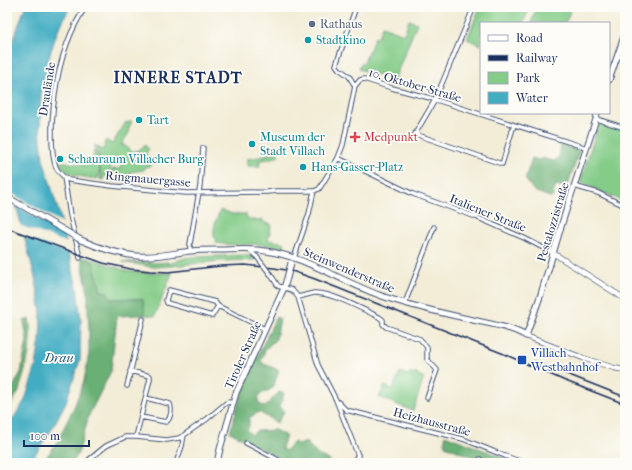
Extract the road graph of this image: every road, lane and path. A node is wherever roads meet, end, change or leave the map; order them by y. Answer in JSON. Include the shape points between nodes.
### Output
{"nodes":[{"id":1,"x":86,"y":7,"type":"edge"},
{"id":2,"x":356,"y":7,"type":"edge"},
{"id":3,"x":474,"y":7,"type":"edge"},
{"id":4,"x":625,"y":34,"type":"edge"},
{"id":5,"x":617,"y":56,"type":"junction"},
{"id":6,"x":625,"y":58,"type":"edge"},
{"id":7,"x":610,"y":77,"type":"edge"},
{"id":8,"x":355,"y":86,"type":"junction"},
{"id":9,"x":435,"y":100,"type":"junction"},
{"id":10,"x":493,"y":114,"type":"edge"},
{"id":11,"x":597,"y":114,"type":"edge"},
{"id":12,"x":491,"y":118,"type":"junction"},
{"id":13,"x":596,"y":119,"type":"junction"},
{"id":14,"x":514,"y":125,"type":"junction"},
{"id":15,"x":625,"y":128,"type":"edge"},
{"id":16,"x":203,"y":148,"type":"dead end"},
{"id":17,"x":587,"y":148,"type":"junction"},
{"id":18,"x":338,"y":158,"type":"junction"},
{"id":19,"x":64,"y":177,"type":"junction"},
{"id":20,"x":574,"y":186,"type":"junction"},
{"id":21,"x":314,"y":191,"type":"junction"},
{"id":22,"x":198,"y":193,"type":"junction"},
{"id":23,"x":7,"y":197,"type":"edge"},
{"id":24,"x":625,"y":206,"type":"edge"},
{"id":25,"x":434,"y":227,"type":"dead end"},
{"id":26,"x":248,"y":249,"type":"junction"},
{"id":27,"x":190,"y":251,"type":"junction"},
{"id":28,"x":553,"y":253,"type":"junction"},
{"id":29,"x":80,"y":258,"type":"dead end"},
{"id":30,"x":292,"y":260,"type":"junction"},
{"id":31,"x":284,"y":288,"type":"junction"},
{"id":32,"x":298,"y":297,"type":"junction"},
{"id":33,"x":625,"y":299,"type":"edge"},
{"id":34,"x":405,"y":303,"type":"junction"},
{"id":35,"x":218,"y":306,"type":"junction"},
{"id":36,"x":143,"y":319,"type":"dead end"},
{"id":37,"x":265,"y":329,"type":"junction"},
{"id":38,"x":526,"y":336,"type":"junction"},
{"id":39,"x":625,"y":370,"type":"edge"},
{"id":40,"x":130,"y":371,"type":"junction"},
{"id":41,"x":127,"y":386,"type":"dead end"},
{"id":42,"x":146,"y":398,"type":"junction"},
{"id":43,"x":427,"y":398,"type":"dead end"},
{"id":44,"x":336,"y":400,"type":"junction"},
{"id":45,"x":232,"y":403,"type":"junction"},
{"id":46,"x":141,"y":417,"type":"junction"},
{"id":47,"x":184,"y":435,"type":"junction"},
{"id":48,"x":136,"y":437,"type":"junction"},
{"id":49,"x":246,"y":443,"type":"dead end"},
{"id":50,"x":358,"y":455,"type":"junction"},
{"id":51,"x":480,"y":459,"type":"dead end"},
{"id":52,"x":85,"y":463,"type":"edge"},
{"id":53,"x":176,"y":463,"type":"edge"},
{"id":54,"x":217,"y":463,"type":"edge"},
{"id":55,"x":284,"y":463,"type":"edge"},
{"id":56,"x":352,"y":463,"type":"edge"},
{"id":57,"x":361,"y":463,"type":"edge"},
{"id":58,"x":478,"y":463,"type":"edge"},
{"id":59,"x":525,"y":463,"type":"edge"}],
"edges":[{"from":1,"to":19,"type":"street","name":"Draulände","via":[[69,38],[54,101],[51,141],[56,168]]},
{"from":2,"to":8,"type":"street","via":[[336,65],[349,76]]},
{"from":3,"to":9,"type":"street"},
{"from":4,"to":5,"type":"main road"},
{"from":5,"to":6,"type":"street"},
{"from":5,"to":7,"type":"main road"},
{"from":8,"to":9,"type":"street","name":"10. Oktober-Straße","via":[[360,80],[365,79]]},
{"from":8,"to":18,"type":"street"},
{"from":9,"to":12,"type":"street","name":"10. Oktober-Straße"},
{"from":9,"to":14,"type":"street","via":[[415,134],[502,164]]},
{"from":10,"to":12,"type":"street"},
{"from":11,"to":13,"type":"main road","name":"Pestalozzistraße"},
{"from":12,"to":14,"type":"street","name":"10. Oktober-Straße"},
{"from":13,"to":15,"type":"street"},
{"from":13,"to":17,"type":"main road","name":"Pestalozzistraße"},
{"from":14,"to":17,"type":"street","name":"10. Oktober-Straße"},
{"from":16,"to":22,"type":"street"},
{"from":17,"to":20,"type":"main road","name":"Pestalozzistraße"},
{"from":18,"to":21,"type":"street","via":[[321,186]]},
{"from":18,"to":28,"type":"street","name":"Italiener Straße","via":[[413,194],[476,217]]},
{"from":19,"to":22,"type":"street","name":"Ringmauergasse","via":[[105,185]]},
{"from":19,"to":29,"type":"street"},
{"from":20,"to":24,"type":"street","via":[[598,193]]},
{"from":20,"to":28,"type":"main road","name":"Pestalozzistraße"},
{"from":21,"to":22,"type":"street","name":"Ringmauergasse"},
{"from":21,"to":30,"type":"street","via":[[309,214]]},
{"from":22,"to":27,"type":"street"},
{"from":23,"to":27,"type":"main road","name":"Steinwenderstraße","bridge":true,"via":[[96,247],[137,256]]},
{"from":25,"to":34,"type":"street"},
{"from":26,"to":27,"type":"main road","name":"Steinwenderstraße"},
{"from":26,"to":30,"type":"main road","name":"Steinwenderstraße","via":[[269,252]]},
{"from":26,"to":31,"type":"street","bridge":true,"via":[[278,286]]},
{"from":28,"to":33,"type":"street","name":"Italiener Straße"},
{"from":28,"to":38,"type":"main road","name":"Pestalozzistraße"},
{"from":30,"to":31,"type":"main road","name":"Tiroler Straße","bridge":true},
{"from":30,"to":34,"type":"main road","name":"Steinwenderstraße","via":[[302,260],[379,295]]},
{"from":31,"to":32,"type":"street","via":[[292,290]]},
{"from":31,"to":37,"type":"main road","name":"Tiroler Straße"},
{"from":32,"to":43,"type":"street","via":[[314,293],[326,294],[378,317],[386,326],[420,339],[427,347],[427,359],[437,370]]},
{"from":32,"to":44,"type":"street","via":[[318,365]]},
{"from":34,"to":38,"type":"main road","name":"Steinwenderstraße","via":[[520,332]]},
{"from":35,"to":35,"type":"street","via":[[215,302],[169,290],[166,300],[167,303],[212,316]]},
{"from":35,"to":37,"type":"street"},
{"from":36,"to":40,"type":"street"},
{"from":37,"to":45,"type":"main road","name":"Tiroler Straße"},
{"from":38,"to":39,"type":"street","name":"Steinwenderstraße","via":[[583,358]]},
{"from":40,"to":41,"type":"street"},
{"from":40,"to":42,"type":"street","via":[[150,376]]},
{"from":42,"to":46,"type":"street"},
{"from":42,"to":46,"type":"street","via":[[170,404],[172,408],[169,420],[166,422]]},
{"from":44,"to":50,"type":"street"},
{"from":44,"to":59,"type":"street","name":"Heizhausstraße","via":[[346,410],[463,439]]},
{"from":45,"to":47,"type":"street","via":[[226,403]]},
{"from":45,"to":54,"type":"main road","name":"Tiroler Straße"},
{"from":46,"to":48,"type":"street"},
{"from":47,"to":48,"type":"street","via":[[167,440]]},
{"from":47,"to":53,"type":"street"},
{"from":48,"to":52,"type":"street","via":[[125,437],[106,446]]},
{"from":49,"to":55,"type":"street"},
{"from":50,"to":56,"type":"street"},
{"from":50,"to":57,"type":"street"},
{"from":51,"to":58,"type":"street"}]}
